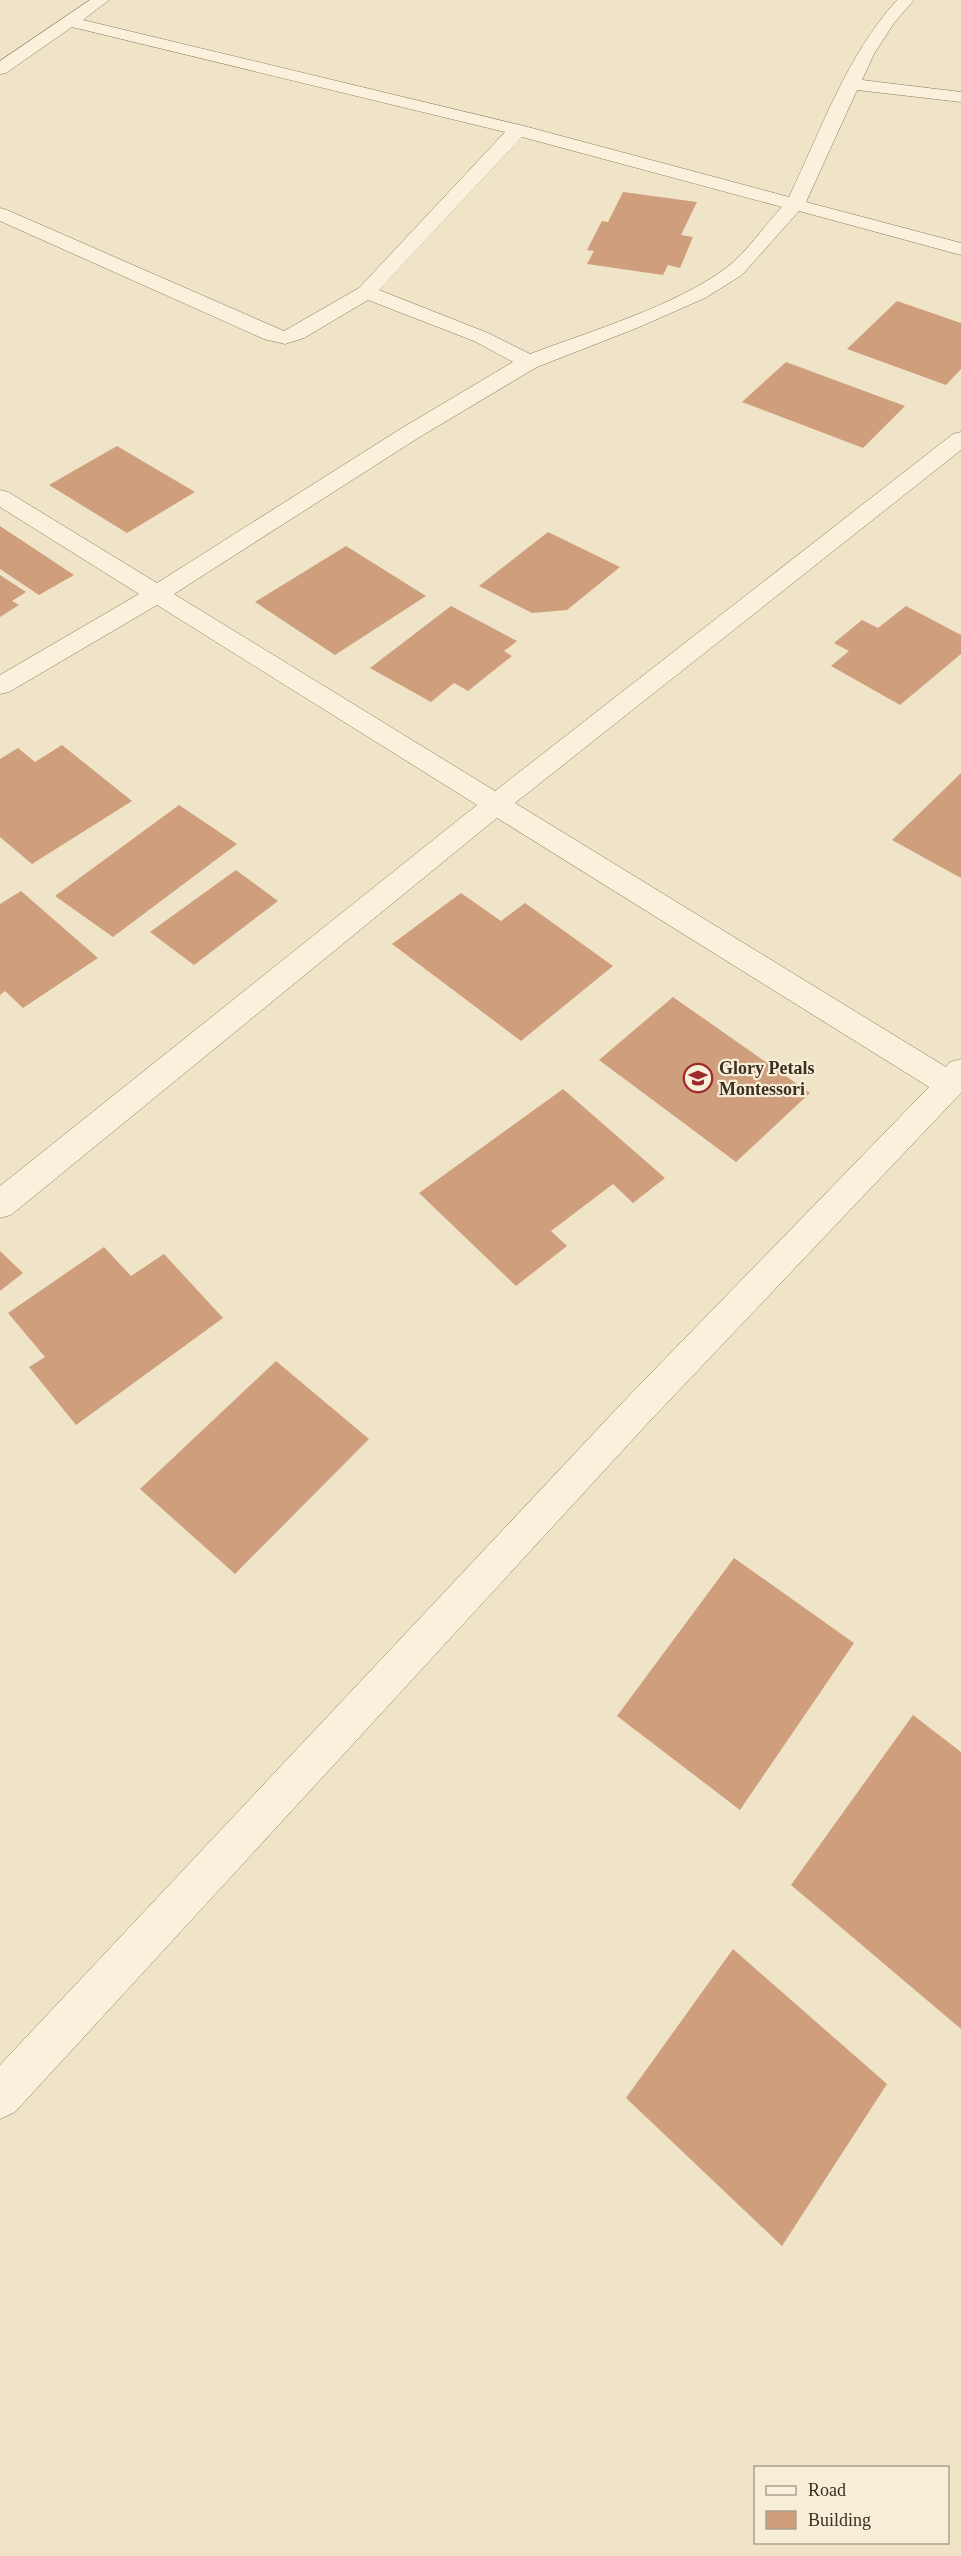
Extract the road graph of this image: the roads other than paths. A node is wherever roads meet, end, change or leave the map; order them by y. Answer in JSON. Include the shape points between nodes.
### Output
{"nodes":[{"id":1,"x":101,"y":0,"type":"edge"},
{"id":2,"x":906,"y":0,"type":"edge"},
{"id":3,"x":72,"y":22,"type":"junction"},
{"id":4,"x":0,"y":69,"type":"edge"},
{"id":5,"x":852,"y":84,"type":"junction"},
{"id":6,"x":961,"y":97,"type":"edge"},
{"id":7,"x":518,"y":130,"type":"junction"},
{"id":8,"x":796,"y":203,"type":"junction"},
{"id":9,"x":0,"y":214,"type":"edge"},
{"id":10,"x":961,"y":249,"type":"edge"},
{"id":11,"x":366,"y":292,"type":"junction"},
{"id":12,"x":529,"y":362,"type":"junction"},
{"id":13,"x":959,"y":442,"type":"edge"},
{"id":14,"x":0,"y":497,"type":"edge"},
{"id":15,"x":159,"y":593,"type":"junction"},
{"id":16,"x":0,"y":686,"type":"edge"},
{"id":17,"x":496,"y":804,"type":"junction"},
{"id":18,"x":956,"y":1078,"type":"edge"},
{"id":19,"x":0,"y":1205,"type":"edge"},
{"id":20,"x":0,"y":2097,"type":"edge"}],
"edges":[{"from":1,"to":3,"type":"street"},
{"from":2,"to":5,"type":"street","via":[[865,54]]},
{"from":3,"to":4,"type":"street"},
{"from":3,"to":7,"type":"street"},
{"from":5,"to":6,"type":"street"},
{"from":5,"to":8,"type":"street"},
{"from":7,"to":8,"type":"street"},
{"from":7,"to":11,"type":"street"},
{"from":8,"to":10,"type":"street"},
{"from":8,"to":12,"type":"street","via":[[735,271],[698,294]]},
{"from":9,"to":11,"type":"street","via":[[285,338]]},
{"from":11,"to":12,"type":"street","via":[[481,338]]},
{"from":12,"to":15,"type":"street"},
{"from":13,"to":17,"type":"street"},
{"from":14,"to":15,"type":"street"},
{"from":15,"to":16,"type":"street"},
{"from":15,"to":17,"type":"street"},
{"from":17,"to":18,"type":"street"},
{"from":17,"to":19,"type":"street"},
{"from":18,"to":20,"type":"street","via":[[627,1421]]}]}
